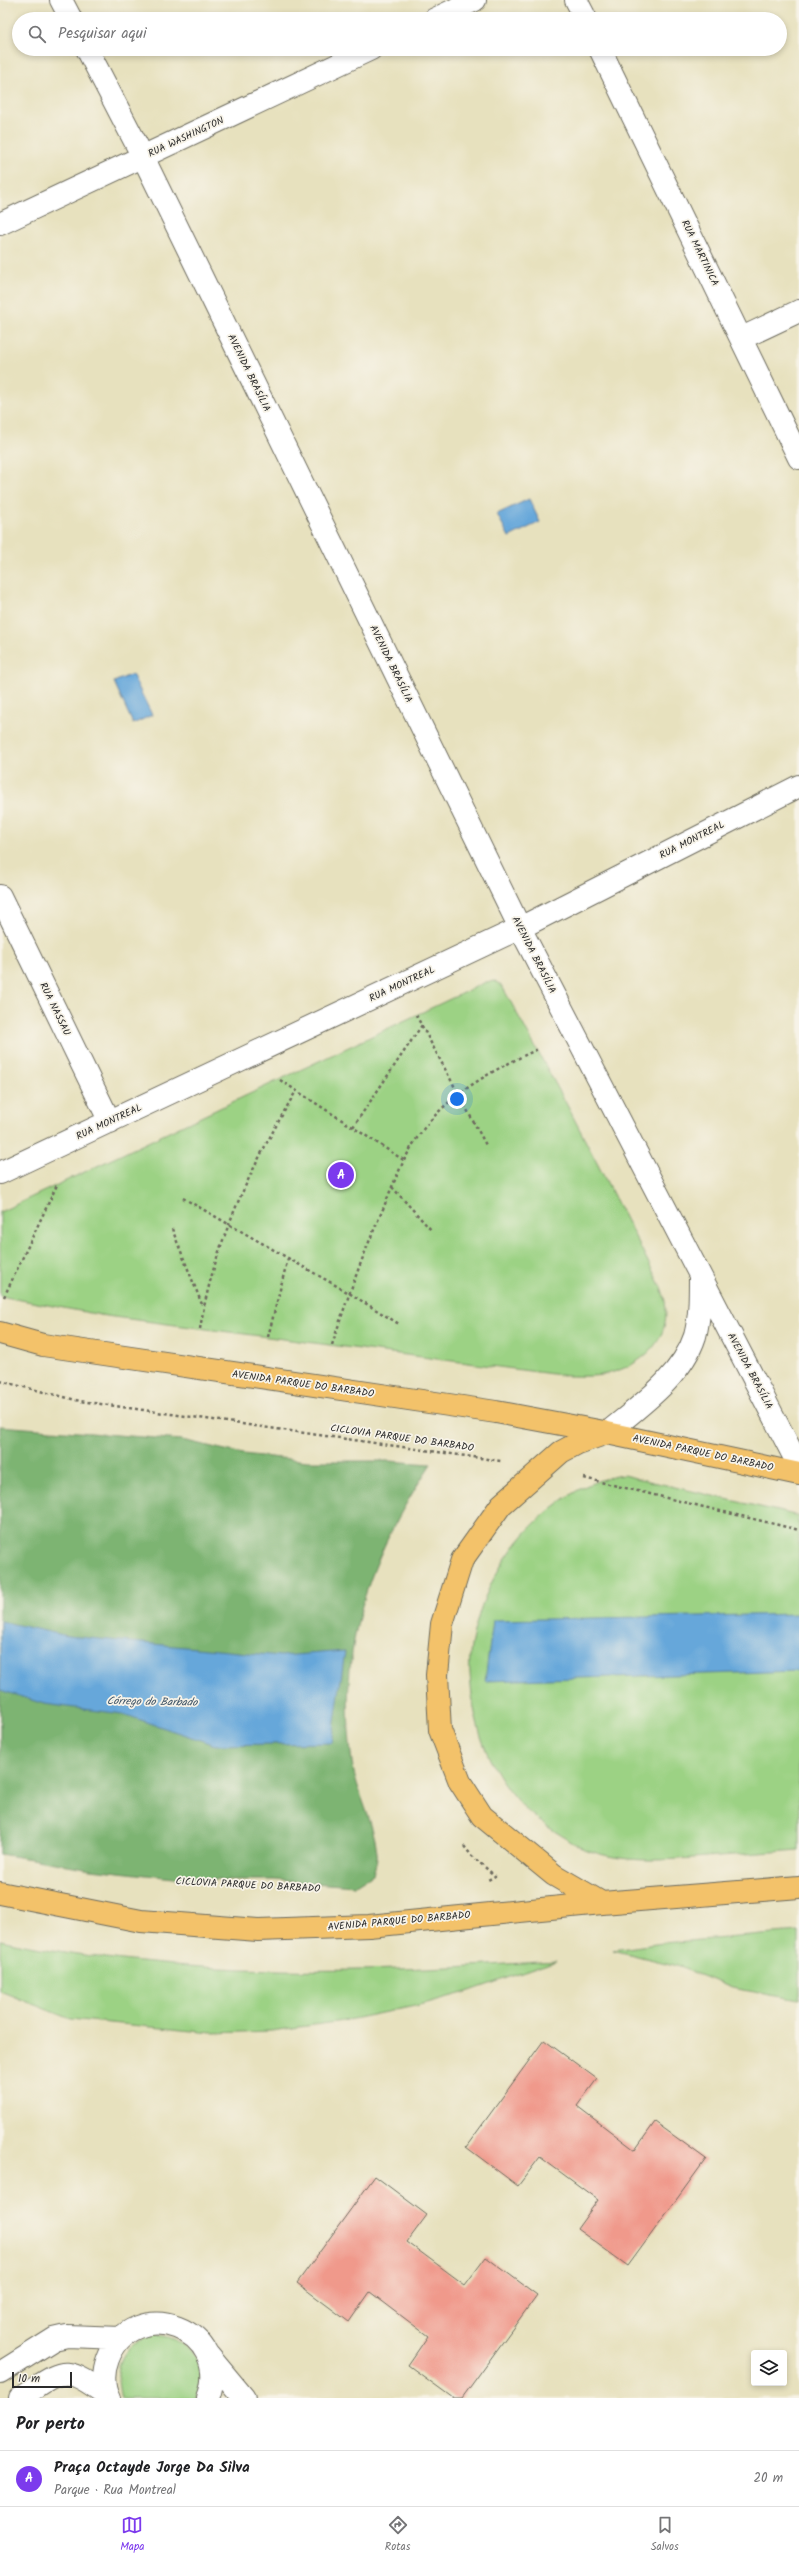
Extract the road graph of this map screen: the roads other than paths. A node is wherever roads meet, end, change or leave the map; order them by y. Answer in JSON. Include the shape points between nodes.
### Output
{"nodes":[{"id":1,"x":61,"y":0,"type":"edge"},
{"id":2,"x":475,"y":0,"type":"edge"},
{"id":3,"x":576,"y":0,"type":"edge"},
{"id":4,"x":67,"y":12,"type":"edge"},
{"id":5,"x":450,"y":12,"type":"edge"},
{"id":6,"x":582,"y":12,"type":"edge"},
{"id":7,"x":91,"y":56,"type":"edge"},
{"id":8,"x":356,"y":56,"type":"edge"},
{"id":9,"x":603,"y":56,"type":"edge"},
{"id":10,"x":143,"y":157,"type":"junction"},
{"id":11,"x":0,"y":224,"type":"edge"},
{"id":12,"x":799,"y":311,"type":"edge"},
{"id":13,"x":742,"y":338,"type":"junction"},
{"id":14,"x":799,"y":458,"type":"edge"},
{"id":15,"x":799,"y":786,"type":"edge"},
{"id":16,"x":0,"y":896,"type":"edge"},
{"id":17,"x":520,"y":928,"type":"junction"},
{"id":18,"x":110,"y":1122,"type":"junction"},
{"id":19,"x":0,"y":1173,"type":"edge"},
{"id":20,"x":700,"y":1277,"type":"junction"},
{"id":21,"x":0,"y":1333,"type":"edge"},
{"id":22,"x":607,"y":1433,"type":"junction"},
{"id":23,"x":799,"y":1466,"type":"edge"},
{"id":24,"x":799,"y":1474,"type":"edge"},
{"id":25,"x":799,"y":1887,"type":"edge"},
{"id":26,"x":0,"y":1893,"type":"edge"},
{"id":27,"x":602,"y":1903,"type":"junction"},
{"id":28,"x":121,"y":2338,"type":"junction"},
{"id":29,"x":209,"y":2355,"type":"junction"},
{"id":30,"x":0,"y":2373,"type":"edge"},
{"id":31,"x":108,"y":2397,"type":"edge"},
{"id":32,"x":20,"y":2398,"type":"edge"},
{"id":33,"x":208,"y":2398,"type":"edge"},
{"id":34,"x":244,"y":2398,"type":"edge"}],
"edges":[{"from":1,"to":4,"type":"street"},
{"from":2,"to":5,"type":"street"},
{"from":3,"to":6,"type":"street"},
{"from":7,"to":10,"type":"street","name":"AVENIDA BRASÍLIA"},
{"from":8,"to":10,"type":"street","name":"RUA WASHINGTON"},
{"from":9,"to":13,"type":"street","name":"RUA MARTINICA"},
{"from":10,"to":11,"type":"street","name":"RUA WASHINGTON"},
{"from":10,"to":17,"type":"street","name":"AVENIDA BRASÍLIA"},
{"from":12,"to":13,"type":"street"},
{"from":13,"to":14,"type":"street","name":"RUA MARTINICA"},
{"from":15,"to":17,"type":"street","name":"RUA MONTREAL"},
{"from":16,"to":18,"type":"street","name":"RUA NASSAU"},
{"from":17,"to":18,"type":"street","name":"RUA MONTREAL"},
{"from":17,"to":20,"type":"street","name":"AVENIDA BRASÍLIA"},
{"from":18,"to":19,"type":"street","name":"RUA MONTREAL"},
{"from":20,"to":22,"type":"street","name":"AVENIDA BRASÍLIA","via":[[698,1321],[687,1353],[664,1382]]},
{"from":20,"to":23,"type":"street","name":"AVENIDA BRASÍLIA"},
{"from":21,"to":22,"type":"main road","name":"AVENIDA PARQUE DO BARBADO","via":[[43,1345],[496,1412]]},
{"from":22,"to":24,"type":"main road","name":"AVENIDA PARQUE DO BARBADO"},
{"from":22,"to":27,"type":"main road","via":[[560,1452],[501,1505],[462,1560],[442,1624],[437,1675],[440,1730],[460,1782],[482,1816],[554,1875]]},
{"from":25,"to":27,"type":"main road","name":"AVENIDA PARQUE DO BARBADO"},
{"from":26,"to":27,"type":"main road","name":"AVENIDA PARQUE DO BARBADO","via":[[141,1921],[258,1930],[369,1926]]},
{"from":28,"to":29,"type":"street","via":[[135,2328],[152,2323],[169,2324],[186,2330],[199,2341]]},
{"from":28,"to":30,"type":"street","via":[[67,2336],[54,2339]]},
{"from":28,"to":31,"type":"street","via":[[111,2351],[106,2365],[104,2380]]},
{"from":29,"to":33,"type":"street","via":[[213,2371],[212,2388]]},
{"from":29,"to":34,"type":"street"},
{"from":31,"to":32,"type":"street","via":[[82,2377],[58,2373]]}]}
